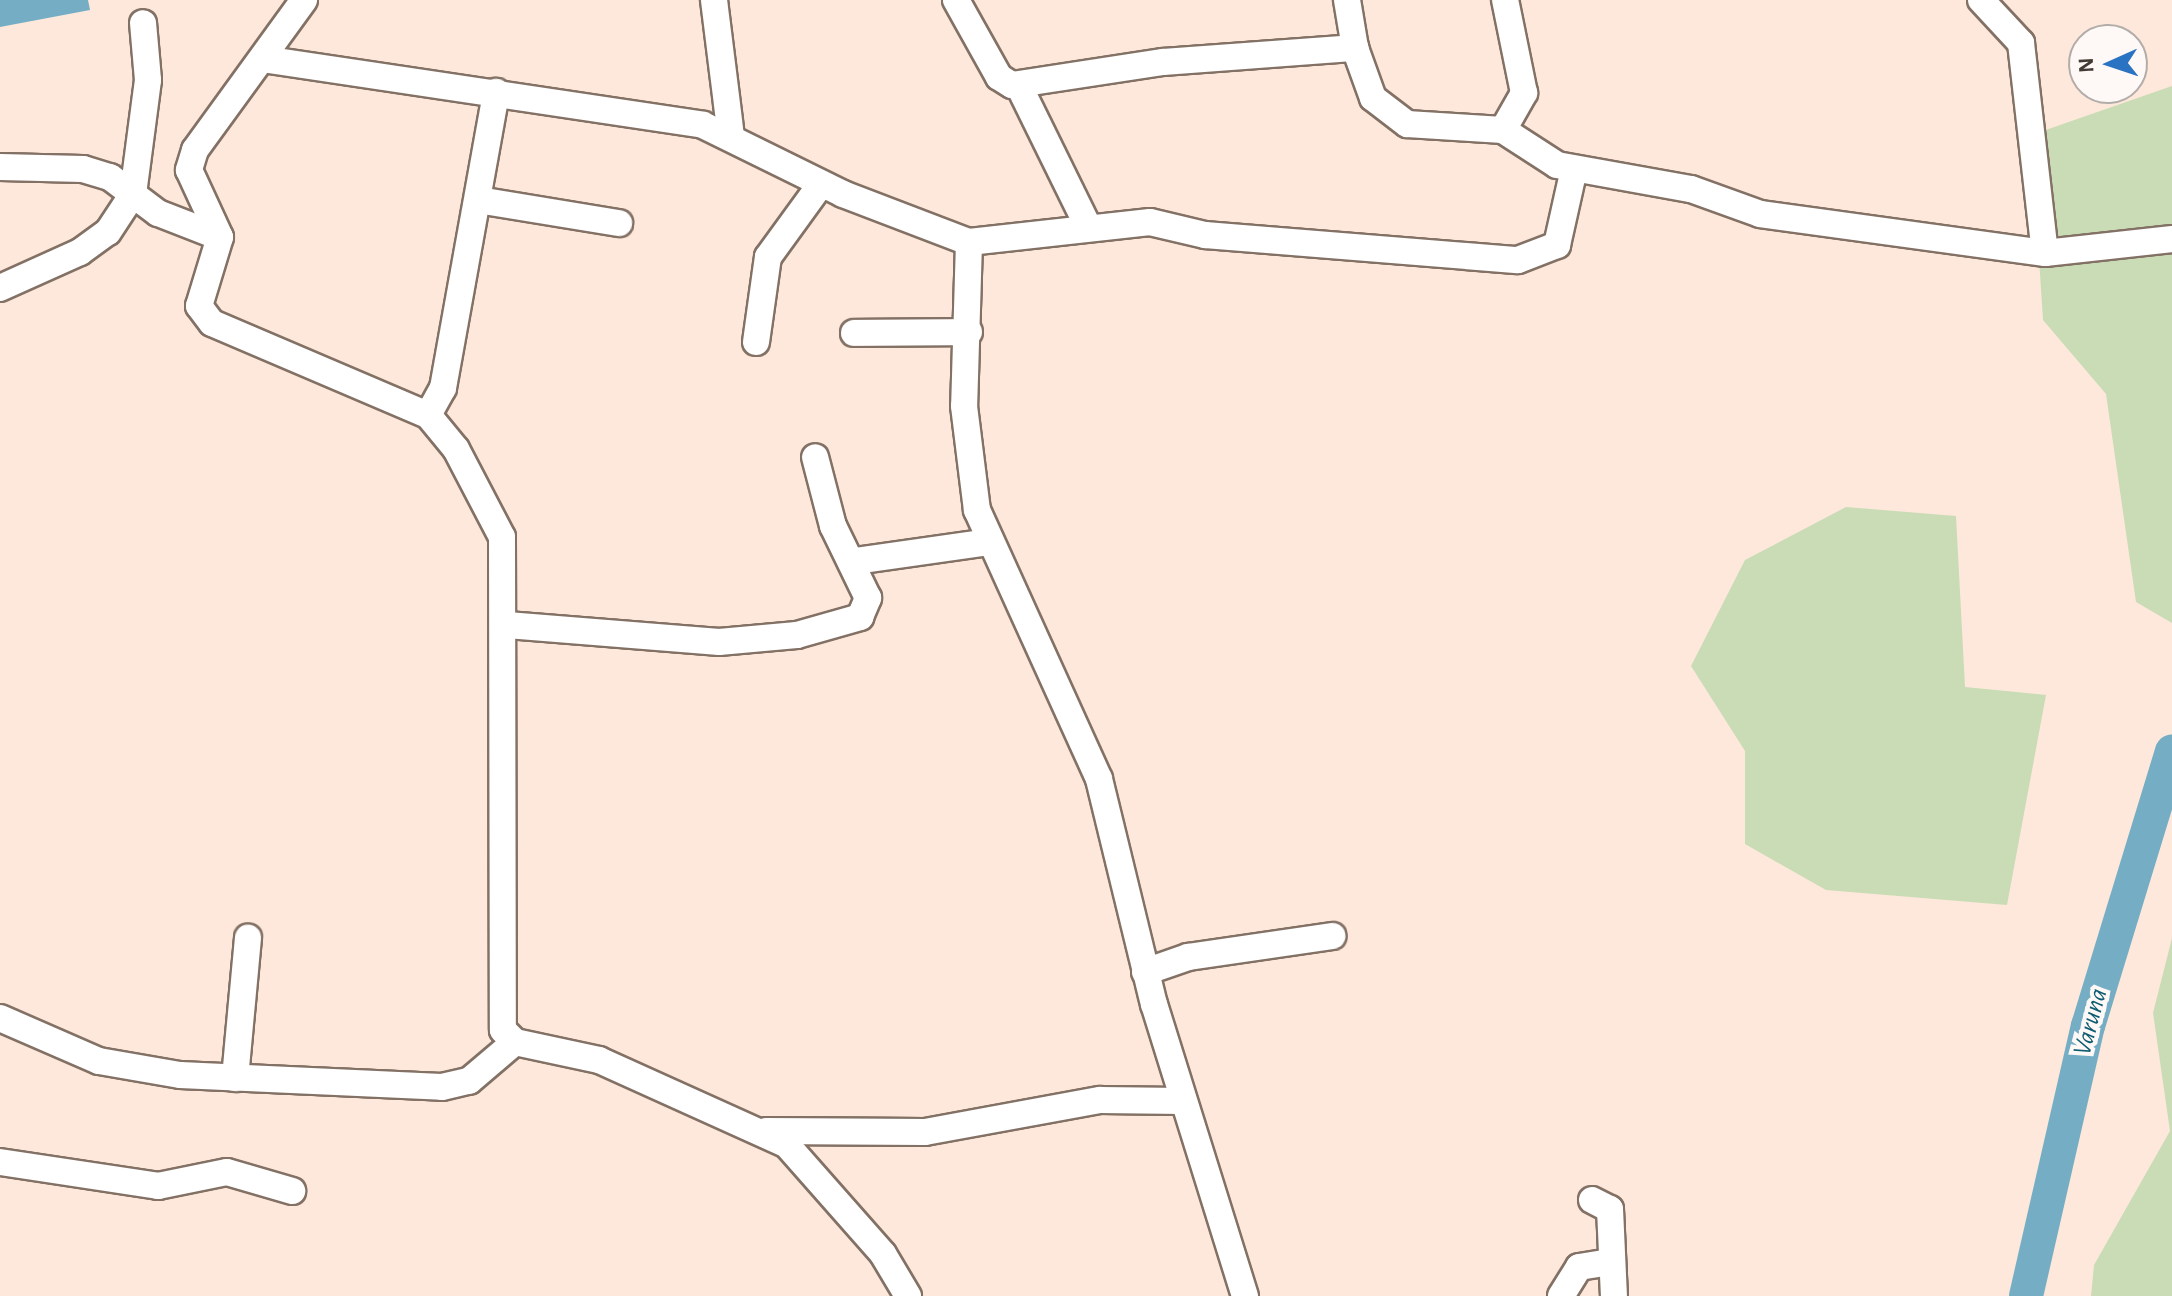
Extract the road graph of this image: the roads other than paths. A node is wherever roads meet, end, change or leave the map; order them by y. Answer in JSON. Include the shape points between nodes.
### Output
{"nodes":[{"id":1,"x":304,"y":0,"type":"edge"},
{"id":2,"x":714,"y":0,"type":"edge"},
{"id":3,"x":956,"y":0,"type":"edge"},
{"id":4,"x":1347,"y":0,"type":"edge"},
{"id":5,"x":1505,"y":0,"type":"edge"},
{"id":6,"x":1981,"y":0,"type":"edge"},
{"id":7,"x":143,"y":23,"type":"dead end"},
{"id":8,"x":1355,"y":48,"type":"junction"},
{"id":9,"x":263,"y":59,"type":"junction"},
{"id":10,"x":1019,"y":86,"type":"junction"},
{"id":11,"x":496,"y":92,"type":"junction"},
{"id":12,"x":1503,"y":130,"type":"junction"},
{"id":13,"x":731,"y":137,"type":"junction"},
{"id":14,"x":0,"y":167,"type":"edge"},
{"id":15,"x":1574,"y":169,"type":"junction"},
{"id":16,"x":821,"y":184,"type":"junction"},
{"id":17,"x":133,"y":194,"type":"junction"},
{"id":18,"x":478,"y":200,"type":"junction"},
{"id":19,"x":619,"y":223,"type":"dead end"},
{"id":20,"x":1088,"y":226,"type":"junction"},
{"id":21,"x":220,"y":237,"type":"junction"},
{"id":22,"x":2172,"y":239,"type":"edge"},
{"id":23,"x":969,"y":242,"type":"junction"},
{"id":24,"x":2045,"y":253,"type":"junction"},
{"id":25,"x":0,"y":288,"type":"edge"},
{"id":26,"x":969,"y":332,"type":"junction"},
{"id":27,"x":854,"y":333,"type":"dead end"},
{"id":28,"x":756,"y":342,"type":"dead end"},
{"id":29,"x":428,"y":415,"type":"junction"},
{"id":30,"x":815,"y":457,"type":"dead end"},
{"id":31,"x":988,"y":542,"type":"junction"},
{"id":32,"x":855,"y":561,"type":"junction"},
{"id":33,"x":507,"y":625,"type":"junction"},
{"id":34,"x":1332,"y":936,"type":"dead end"},
{"id":35,"x":248,"y":938,"type":"dead end"},
{"id":36,"x":1145,"y":972,"type":"junction"},
{"id":37,"x":0,"y":1018,"type":"edge"},
{"id":38,"x":515,"y":1042,"type":"junction"},
{"id":39,"x":235,"y":1078,"type":"junction"},
{"id":40,"x":1183,"y":1101,"type":"junction"},
{"id":41,"x":762,"y":1131,"type":"junction"},
{"id":42,"x":0,"y":1162,"type":"edge"},
{"id":43,"x":292,"y":1191,"type":"dead end"},
{"id":44,"x":1592,"y":1200,"type":"dead end"},
{"id":45,"x":1610,"y":1262,"type":"junction"},
{"id":46,"x":908,"y":1296,"type":"edge"},
{"id":47,"x":1245,"y":1296,"type":"edge"},
{"id":48,"x":1561,"y":1296,"type":"edge"},
{"id":49,"x":1614,"y":1296,"type":"edge"}],
"edges":[{"from":1,"to":9,"type":"street"},
{"from":2,"to":13,"type":"street"},
{"from":3,"to":10,"type":"street","via":[[999,77]]},
{"from":4,"to":8,"type":"street"},
{"from":5,"to":12,"type":"street","via":[[1524,93]]},
{"from":6,"to":24,"type":"street","via":[[2021,43]]},
{"from":7,"to":17,"type":"street","via":[[148,80]]},
{"from":8,"to":10,"type":"street","via":[[1163,62]]},
{"from":8,"to":12,"type":"street","via":[[1373,98],[1387,113],[1430,129]]},
{"from":9,"to":11,"type":"street"},
{"from":9,"to":21,"type":"street","via":[[195,150],[189,170]]},
{"from":10,"to":20,"type":"street"},
{"from":11,"to":13,"type":"street","via":[[677,118]]},
{"from":11,"to":18,"type":"street"},
{"from":12,"to":15,"type":"street"},
{"from":13,"to":16,"type":"street"},
{"from":14,"to":17,"type":"street","via":[[83,169]]},
{"from":15,"to":20,"type":"street","via":[[1557,245],[1518,260],[1205,235],[1150,222]]},
{"from":15,"to":24,"type":"street","via":[[1691,189],[1818,226]]},
{"from":16,"to":23,"type":"street"},
{"from":16,"to":28,"type":"street","via":[[768,257]]},
{"from":17,"to":21,"type":"street","via":[[189,228]]},
{"from":17,"to":25,"type":"street","via":[[108,232],[80,252]]},
{"from":18,"to":19,"type":"street"},
{"from":18,"to":29,"type":"street","via":[[443,388]]},
{"from":20,"to":23,"type":"street"},
{"from":21,"to":29,"type":"street","via":[[199,297],[205,318]]},
{"from":22,"to":24,"type":"street"},
{"from":23,"to":26,"type":"street"},
{"from":26,"to":27,"type":"street"},
{"from":26,"to":31,"type":"street","via":[[969,468]]},
{"from":29,"to":33,"type":"street","via":[[456,449],[502,537]]},
{"from":30,"to":32,"type":"street","via":[[833,526]]},
{"from":31,"to":32,"type":"street"},
{"from":31,"to":36,"type":"street","via":[[1072,707],[1099,779]]},
{"from":32,"to":33,"type":"street","via":[[868,598],[860,617],[797,635],[719,642]]},
{"from":33,"to":38,"type":"street","via":[[500,1012]]},
{"from":34,"to":36,"type":"street","via":[[1188,957]]},
{"from":35,"to":39,"type":"street"},
{"from":36,"to":40,"type":"street"},
{"from":37,"to":39,"type":"street","via":[[99,1061]]},
{"from":38,"to":39,"type":"street","via":[[457,1085]]},
{"from":38,"to":41,"type":"street","via":[[599,1060]]},
{"from":40,"to":41,"type":"street","via":[[1100,1100],[925,1132]]},
{"from":40,"to":47,"type":"street"},
{"from":41,"to":46,"type":"street","via":[[806,1161],[883,1254]]},
{"from":42,"to":43,"type":"street","via":[[158,1186],[227,1172]]},
{"from":44,"to":45,"type":"street","via":[[1610,1209]]},
{"from":45,"to":48,"type":"street","via":[[1579,1267]]},
{"from":45,"to":49,"type":"street"}]}
